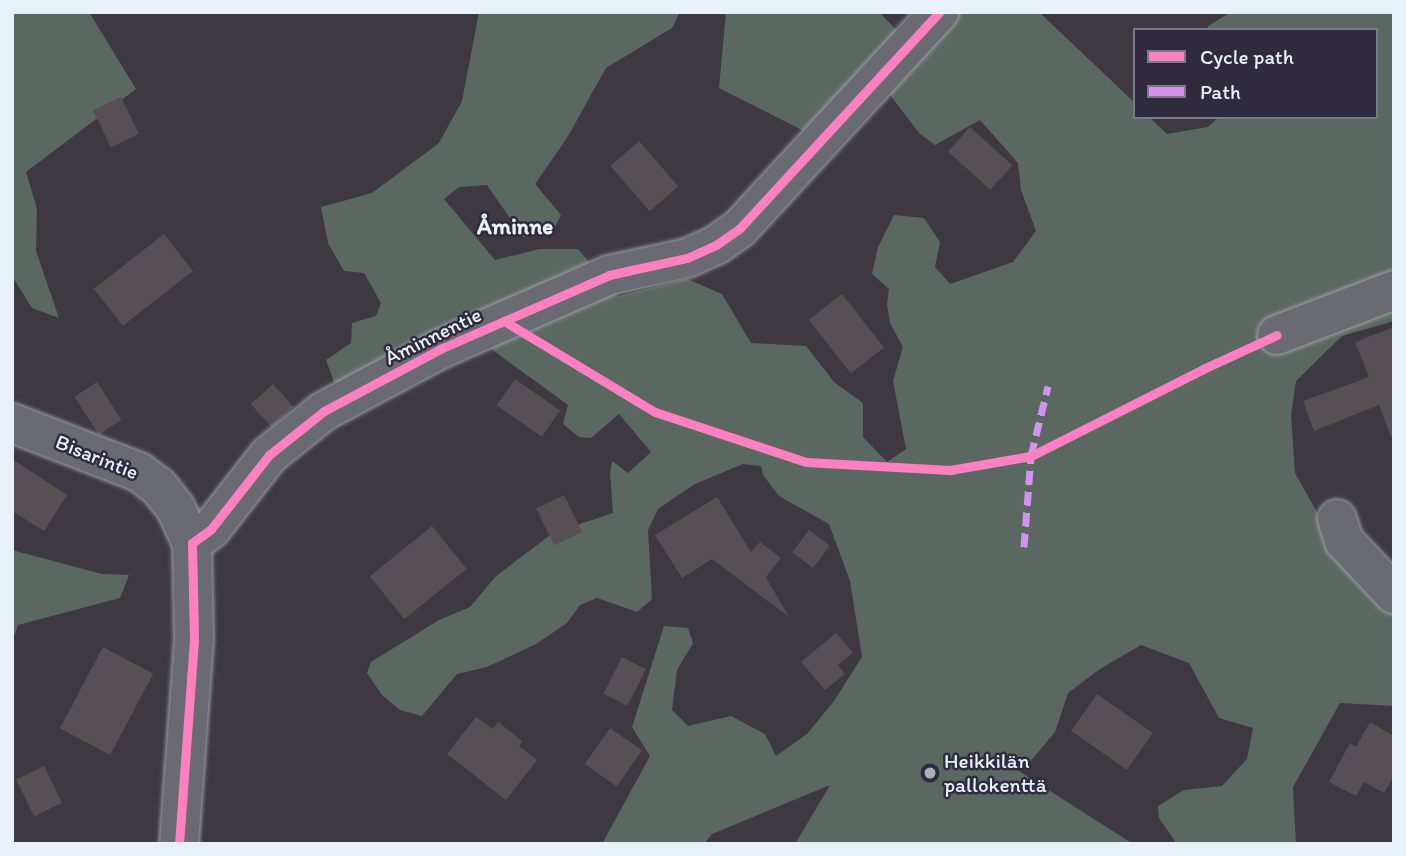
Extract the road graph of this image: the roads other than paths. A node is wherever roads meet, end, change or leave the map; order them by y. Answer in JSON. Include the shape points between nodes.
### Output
{"nodes":[{"id":1,"x":939,"y":12,"type":"edge"},
{"id":2,"x":1394,"y":290,"type":"edge"},
{"id":3,"x":1277,"y":335,"type":"dead end"},
{"id":4,"x":12,"y":423,"type":"edge"},
{"id":5,"x":1337,"y":519,"type":"dead end"},
{"id":6,"x":192,"y":542,"type":"junction"},
{"id":7,"x":1394,"y":594,"type":"edge"},
{"id":8,"x":179,"y":844,"type":"edge"}],
"edges":[{"from":1,"to":6,"type":"street","name":"Åminnentie","via":[[740,228],[687,258],[609,275],[440,349],[324,411],[269,455],[211,529]]},
{"from":2,"to":3,"type":"street"},
{"from":4,"to":6,"type":"street","name":"Bisarintie","via":[[139,472],[159,486]]},
{"from":5,"to":7,"type":"street","via":[[1343,541]]},
{"from":6,"to":8,"type":"street","via":[[194,639]]}]}
